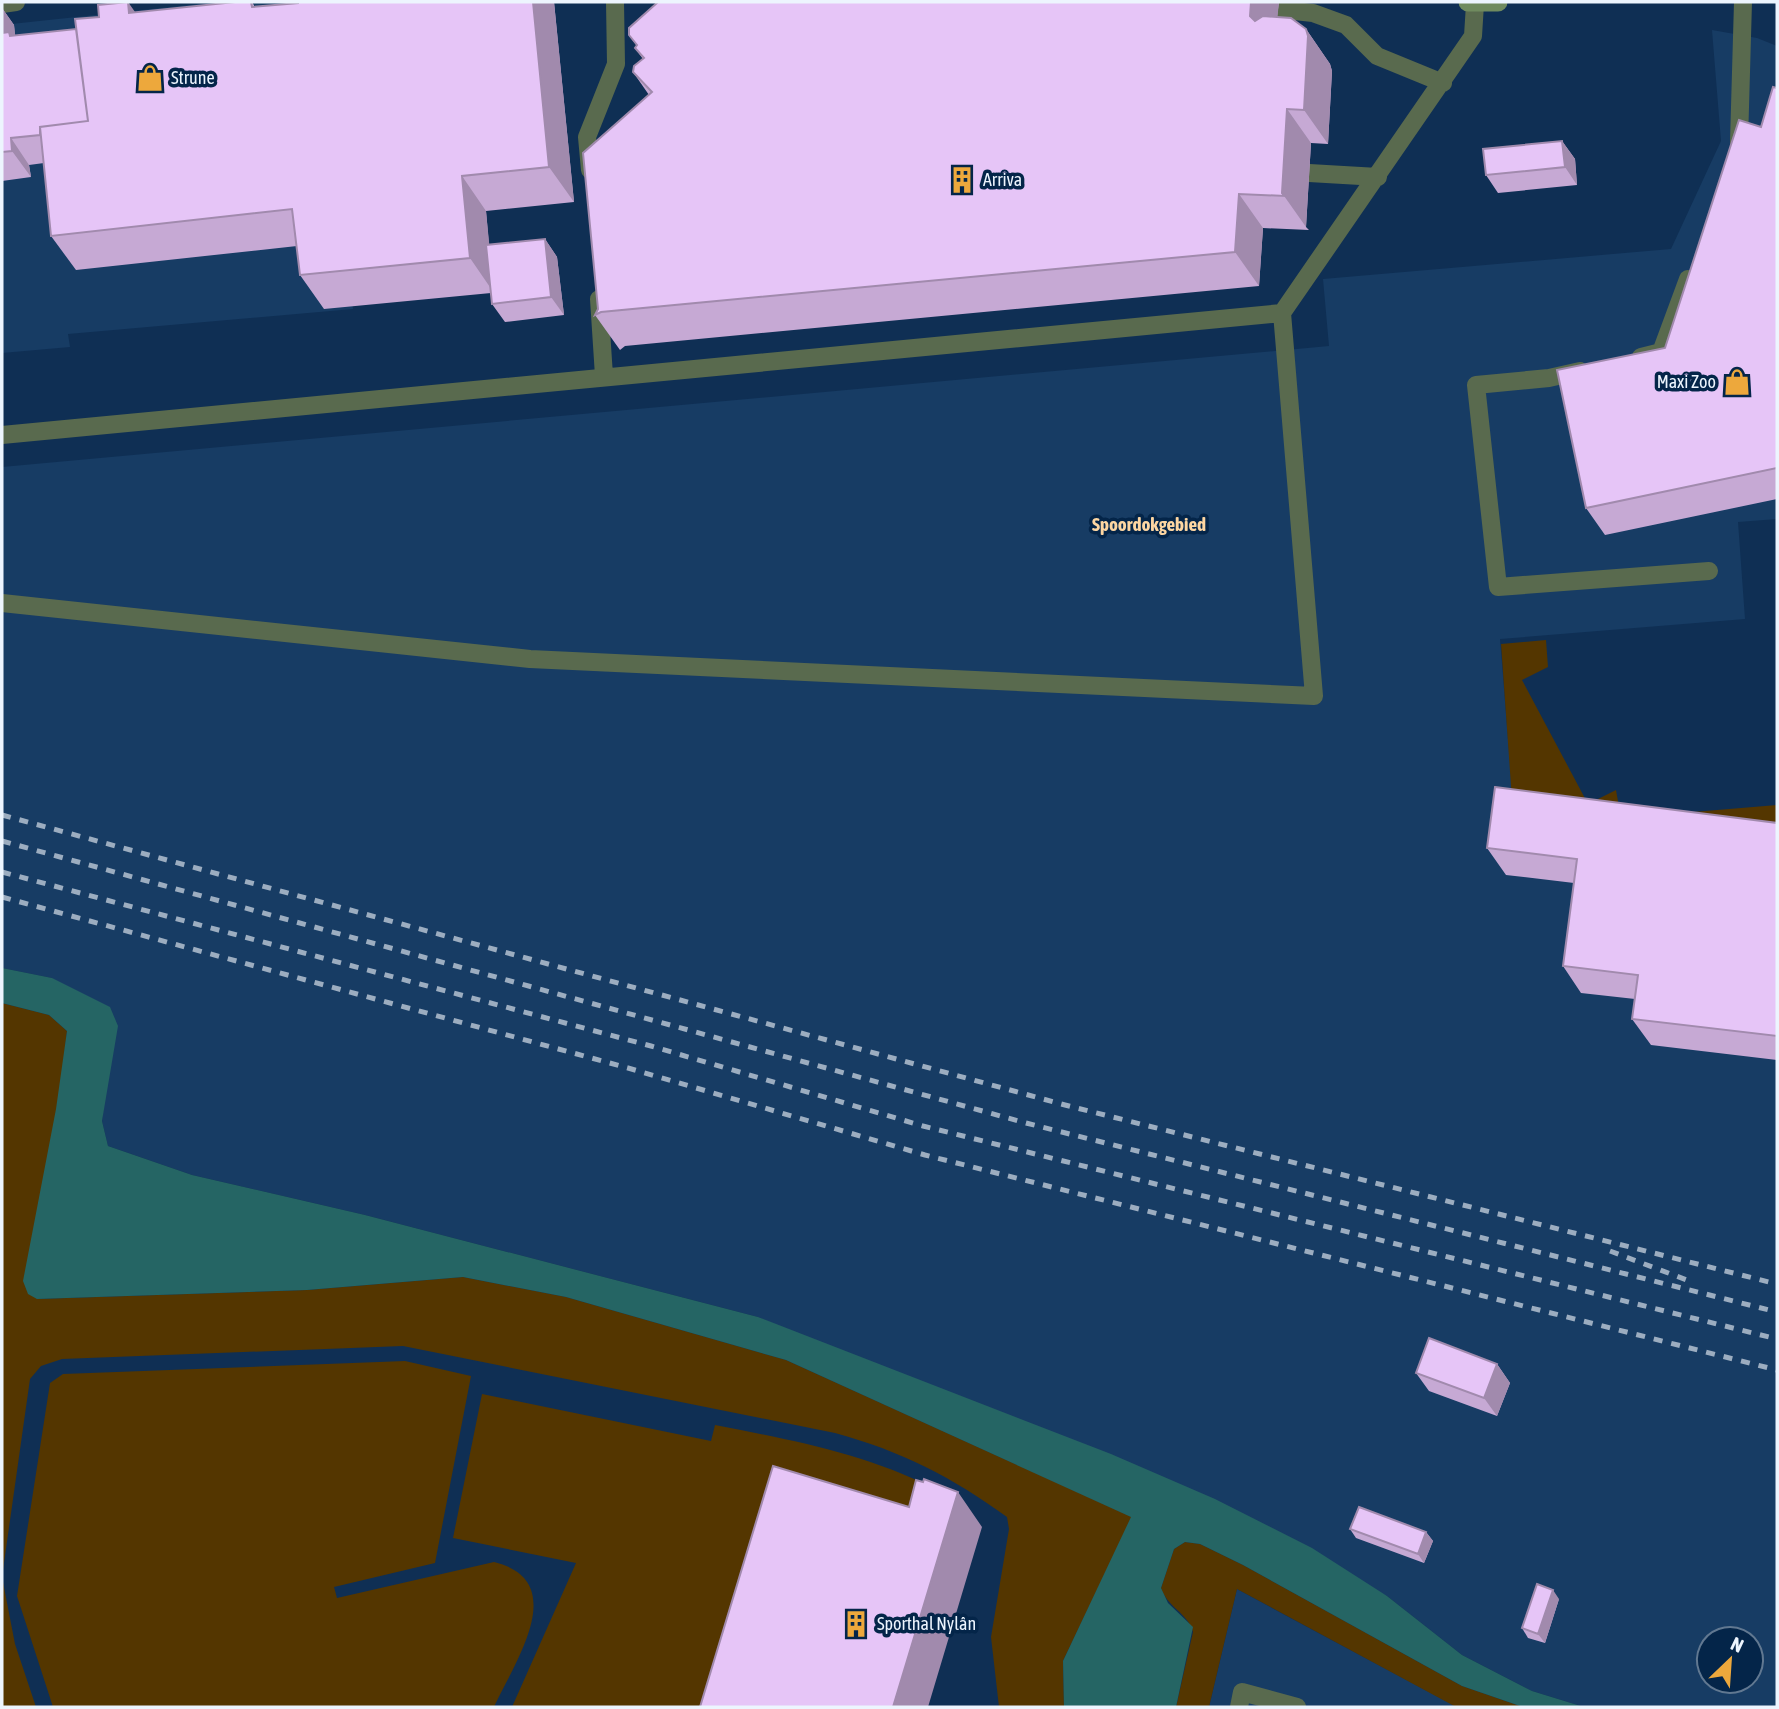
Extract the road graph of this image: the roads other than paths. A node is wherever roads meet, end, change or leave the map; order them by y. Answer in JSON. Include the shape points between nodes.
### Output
{"nodes":[{"id":1,"x":16,"y":2,"type":"edge"},
{"id":2,"x":615,"y":2,"type":"edge"},
{"id":3,"x":1498,"y":2,"type":"edge"},
{"id":4,"x":1743,"y":2,"type":"edge"},
{"id":5,"x":1472,"y":3,"type":"edge"},
{"id":6,"x":2,"y":4,"type":"edge"},
{"id":7,"x":1276,"y":9,"type":"dead end"},
{"id":8,"x":1443,"y":83,"type":"junction"},
{"id":9,"x":1734,"y":158,"type":"edge"},
{"id":10,"x":1309,"y":173,"type":"dead end"},
{"id":11,"x":1378,"y":177,"type":"junction"},
{"id":12,"x":591,"y":190,"type":"edge"},
{"id":13,"x":1695,"y":262,"type":"edge"},
{"id":14,"x":597,"y":283,"type":"edge"},
{"id":15,"x":1282,"y":313,"type":"junction"},
{"id":16,"x":1623,"y":361,"type":"edge"},
{"id":17,"x":1598,"y":367,"type":"edge"},
{"id":18,"x":604,"y":376,"type":"junction"},
{"id":19,"x":2,"y":435,"type":"edge"},
{"id":20,"x":1709,"y":571,"type":"dead end"},
{"id":21,"x":2,"y":603,"type":"edge"},
{"id":22,"x":1238,"y":1707,"type":"edge"},
{"id":23,"x":1297,"y":1707,"type":"edge"}],
"edges":[{"from":1,"to":6,"type":"lane"},
{"from":2,"to":12,"type":"lane","via":[[616,64],[587,136]]},
{"from":3,"to":5,"type":"main road"},
{"from":4,"to":9,"type":"lane","via":[[1739,145]]},
{"from":5,"to":8,"type":"lane","via":[[1473,36]]},
{"from":7,"to":8,"type":"lane","via":[[1313,13],[1346,25],[1377,55]]},
{"from":8,"to":11,"type":"lane"},
{"from":10,"to":11,"type":"lane"},
{"from":11,"to":15,"type":"lane"},
{"from":13,"to":16,"type":"lane","via":[[1661,352]]},
{"from":14,"to":18,"type":"lane"},
{"from":15,"to":18,"type":"lane"},
{"from":15,"to":21,"type":"lane","via":[[1314,696],[530,659]]},
{"from":17,"to":20,"type":"lane","via":[[1549,378],[1476,385],[1498,587]]},
{"from":18,"to":19,"type":"lane"},
{"from":22,"to":23,"type":"lane","via":[[1242,1692]]}]}
